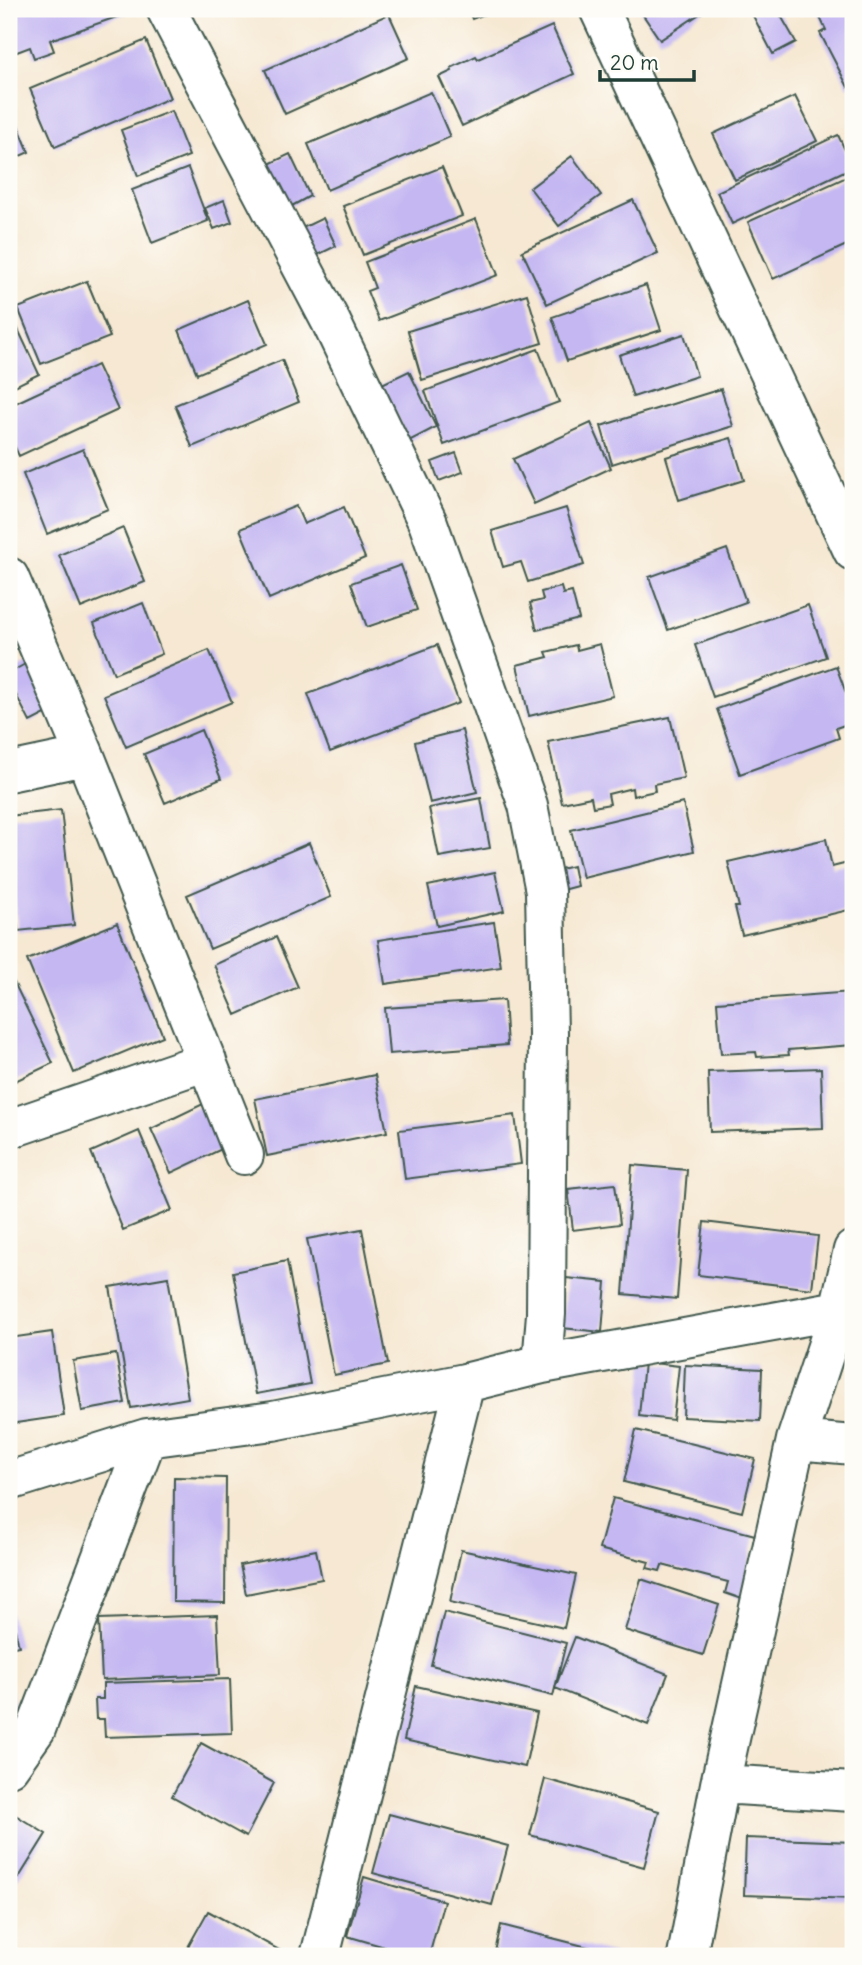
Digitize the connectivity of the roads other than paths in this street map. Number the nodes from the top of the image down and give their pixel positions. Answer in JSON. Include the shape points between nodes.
{"nodes":[{"id":1,"x":166,"y":9,"type":"edge"},
{"id":2,"x":599,"y":9,"type":"edge"},
{"id":3,"x":853,"y":551,"type":"edge"},
{"id":4,"x":9,"y":577,"type":"edge"},
{"id":5,"x":85,"y":756,"type":"junction"},
{"id":6,"x":9,"y":772,"type":"edge"},
{"id":7,"x":207,"y":1061,"type":"junction"},
{"id":8,"x":9,"y":1129,"type":"edge"},
{"id":9,"x":244,"y":1155,"type":"dead end"},
{"id":10,"x":853,"y":1250,"type":"edge"},
{"id":11,"x":839,"y":1310,"type":"junction"},
{"id":12,"x":542,"y":1364,"type":"junction"},
{"id":13,"x":464,"y":1383,"type":"junction"},
{"id":14,"x":146,"y":1437,"type":"junction"},
{"id":15,"x":796,"y":1440,"type":"junction"},
{"id":16,"x":853,"y":1445,"type":"edge"},
{"id":17,"x":9,"y":1481,"type":"edge"},
{"id":18,"x":9,"y":1767,"type":"edge"},
{"id":19,"x":720,"y":1784,"type":"junction"},
{"id":20,"x":853,"y":1792,"type":"edge"},
{"id":21,"x":320,"y":1956,"type":"edge"},
{"id":22,"x":687,"y":1956,"type":"edge"}],
"edges":[{"from":1,"to":12,"type":"street","via":[[331,323],[428,523],[528,805],[545,891],[548,1033]]},
{"from":2,"to":3,"type":"street"},
{"from":4,"to":5,"type":"street"},
{"from":5,"to":6,"type":"street"},
{"from":5,"to":7,"type":"street"},
{"from":7,"to":8,"type":"street"},
{"from":7,"to":9,"type":"street"},
{"from":10,"to":11,"type":"street"},
{"from":11,"to":12,"type":"street"},
{"from":11,"to":15,"type":"street"},
{"from":12,"to":13,"type":"street"},
{"from":13,"to":14,"type":"street","via":[[273,1421]]},
{"from":13,"to":21,"type":"street"},
{"from":14,"to":17,"type":"street"},
{"from":14,"to":18,"type":"street","via":[[36,1729]]},
{"from":15,"to":16,"type":"street"},
{"from":15,"to":19,"type":"street"},
{"from":19,"to":20,"type":"street"},
{"from":19,"to":22,"type":"street"}]}
